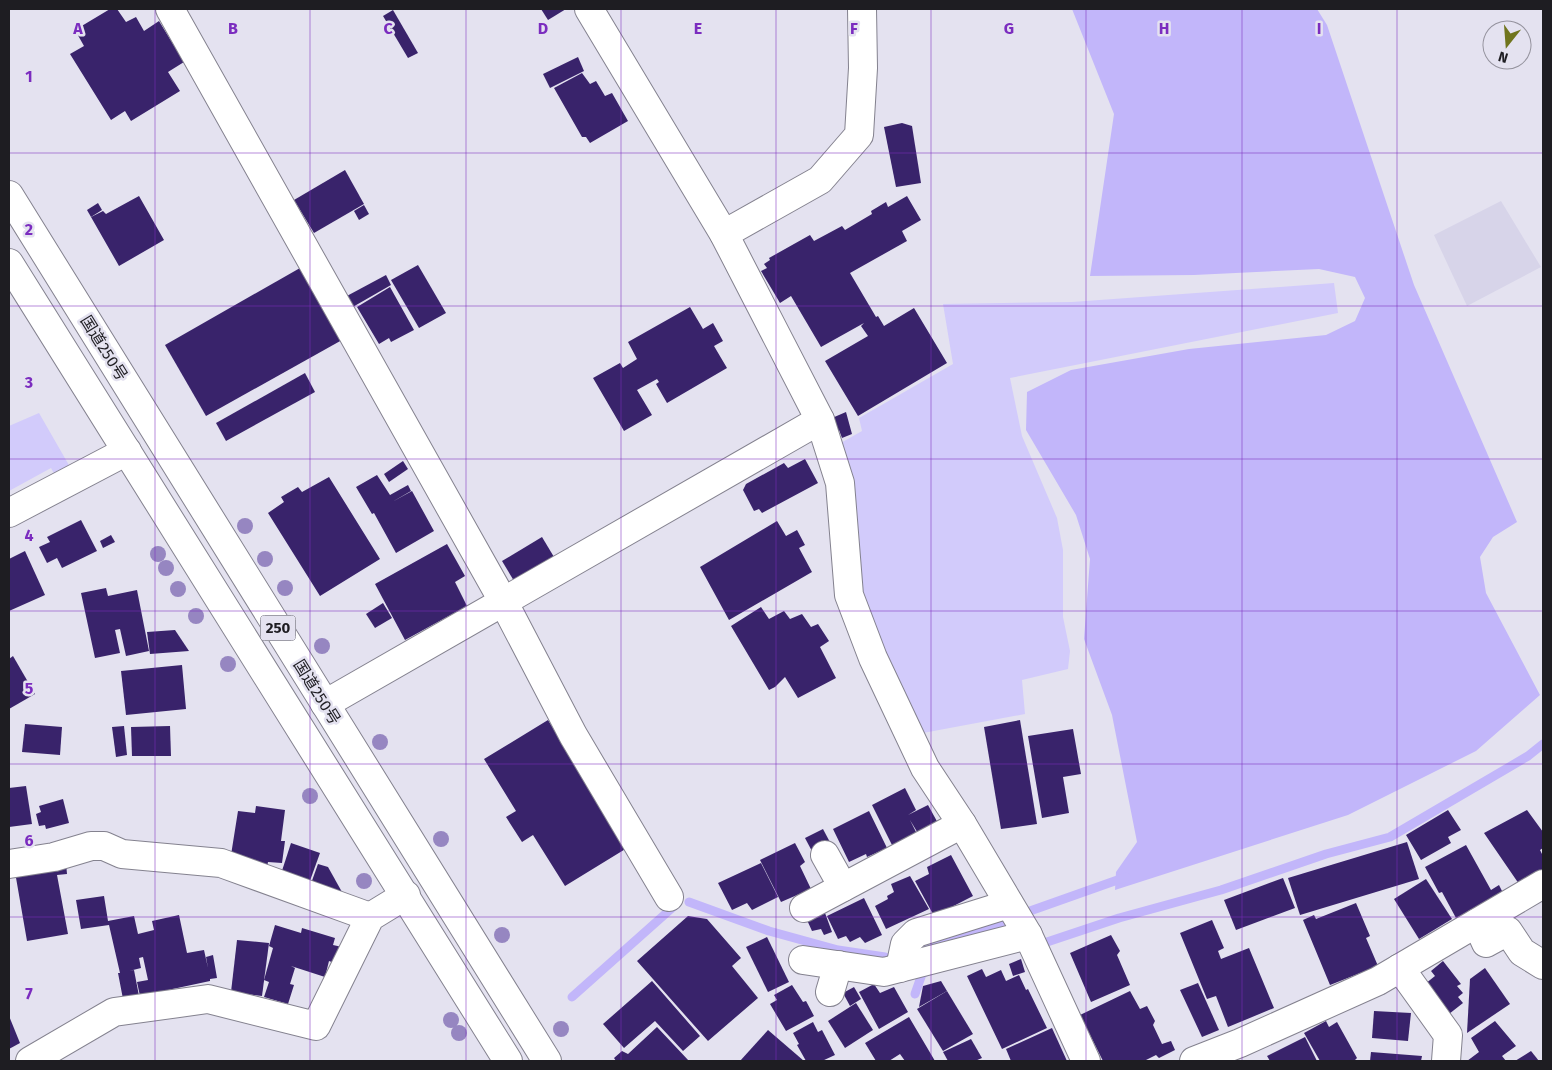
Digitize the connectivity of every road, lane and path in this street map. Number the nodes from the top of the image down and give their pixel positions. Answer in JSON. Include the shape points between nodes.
{"nodes":[{"id":1,"x":170,"y":9,"type":"edge"},
{"id":2,"x":589,"y":9,"type":"edge"},
{"id":3,"x":862,"y":9,"type":"edge"},
{"id":4,"x":9,"y":195,"type":"edge"},
{"id":5,"x":724,"y":234,"type":"junction"},
{"id":6,"x":9,"y":263,"type":"edge"},
{"id":7,"x":820,"y":420,"type":"junction"},
{"id":8,"x":127,"y":451,"type":"junction"},
{"id":9,"x":9,"y":513,"type":"edge"},
{"id":10,"x":503,"y":600,"type":"junction"},
{"id":11,"x":325,"y":704,"type":"junction"},
{"id":12,"x":962,"y":824,"type":"junction"},
{"id":13,"x":825,"y":855,"type":"dead end"},
{"id":14,"x":9,"y":864,"type":"edge"},
{"id":15,"x":1543,"y":884,"type":"edge"},
{"id":16,"x":843,"y":888,"type":"junction"},
{"id":17,"x":406,"y":895,"type":"junction"},
{"id":18,"x":669,"y":897,"type":"dead end"},
{"id":19,"x":1009,"y":904,"type":"junction"},
{"id":20,"x":804,"y":908,"type":"dead end"},
{"id":21,"x":370,"y":917,"type":"junction"},
{"id":22,"x":1477,"y":923,"type":"junction"},
{"id":23,"x":1028,"y":935,"type":"junction"},
{"id":24,"x":903,"y":956,"type":"junction"},
{"id":25,"x":803,"y":960,"type":"dead end"},
{"id":26,"x":838,"y":965,"type":"junction"},
{"id":27,"x":1543,"y":965,"type":"edge"},
{"id":28,"x":1400,"y":968,"type":"junction"},
{"id":29,"x":830,"y":992,"type":"dead end"},
{"id":30,"x":1244,"y":1052,"type":"edge"},
{"id":31,"x":30,"y":1061,"type":"edge"},
{"id":32,"x":508,"y":1061,"type":"edge"},
{"id":33,"x":547,"y":1061,"type":"edge"},
{"id":34,"x":1086,"y":1061,"type":"edge"},
{"id":35,"x":1194,"y":1061,"type":"edge"},
{"id":36,"x":1446,"y":1061,"type":"edge"}],
"edges":[{"from":1,"to":10,"type":"main road"},
{"from":2,"to":5,"type":"main road"},
{"from":3,"to":5,"type":"main road","via":[[859,135],[820,180]]},
{"from":4,"to":11,"type":"main road","name":"国道250号","number":"250"},
{"from":5,"to":7,"type":"main road"},
{"from":6,"to":8,"type":"main road","name":"国道250号","number":"250"},
{"from":7,"to":10,"type":"main road"},
{"from":7,"to":12,"type":"main road","via":[[840,483],[849,595],[873,658],[924,768]]},
{"from":8,"to":9,"type":"main road"},
{"from":8,"to":17,"type":"main road","name":"国道250号","number":"250"},
{"from":10,"to":11,"type":"main road"},
{"from":10,"to":18,"type":"main road","via":[[573,735]]},
{"from":11,"to":33,"type":"main road","name":"国道250号","number":"250"},
{"from":12,"to":16,"type":"main road"},
{"from":12,"to":19,"type":"main road"},
{"from":13,"to":16,"type":"main road"},
{"from":14,"to":21,"type":"main road","via":[[54,857],[91,846],[104,846],[122,854],[221,863]]},
{"from":15,"to":22,"type":"main road"},
{"from":16,"to":20,"type":"main road"},
{"from":17,"to":21,"type":"main road"},
{"from":17,"to":32,"type":"main road","name":"国道250号","number":"250"},
{"from":19,"to":23,"type":"main road"},
{"from":19,"to":24,"type":"main road","via":[[916,933]]},
{"from":21,"to":31,"type":"main road","via":[[316,1026],[208,999],[114,1012]]},
{"from":22,"to":27,"type":"main road","via":[[1486,943],[1508,931],[1522,952]]},
{"from":22,"to":28,"type":"main road"},
{"from":23,"to":24,"type":"main road"},
{"from":23,"to":34,"type":"main road"},
{"from":24,"to":26,"type":"main road","via":[[884,972]]},
{"from":25,"to":26,"type":"main road"},
{"from":26,"to":29,"type":"main road"},
{"from":28,"to":30,"type":"main road"},
{"from":28,"to":36,"type":"main road","via":[[1448,1035]]},
{"from":30,"to":35,"type":"main road"}]}
